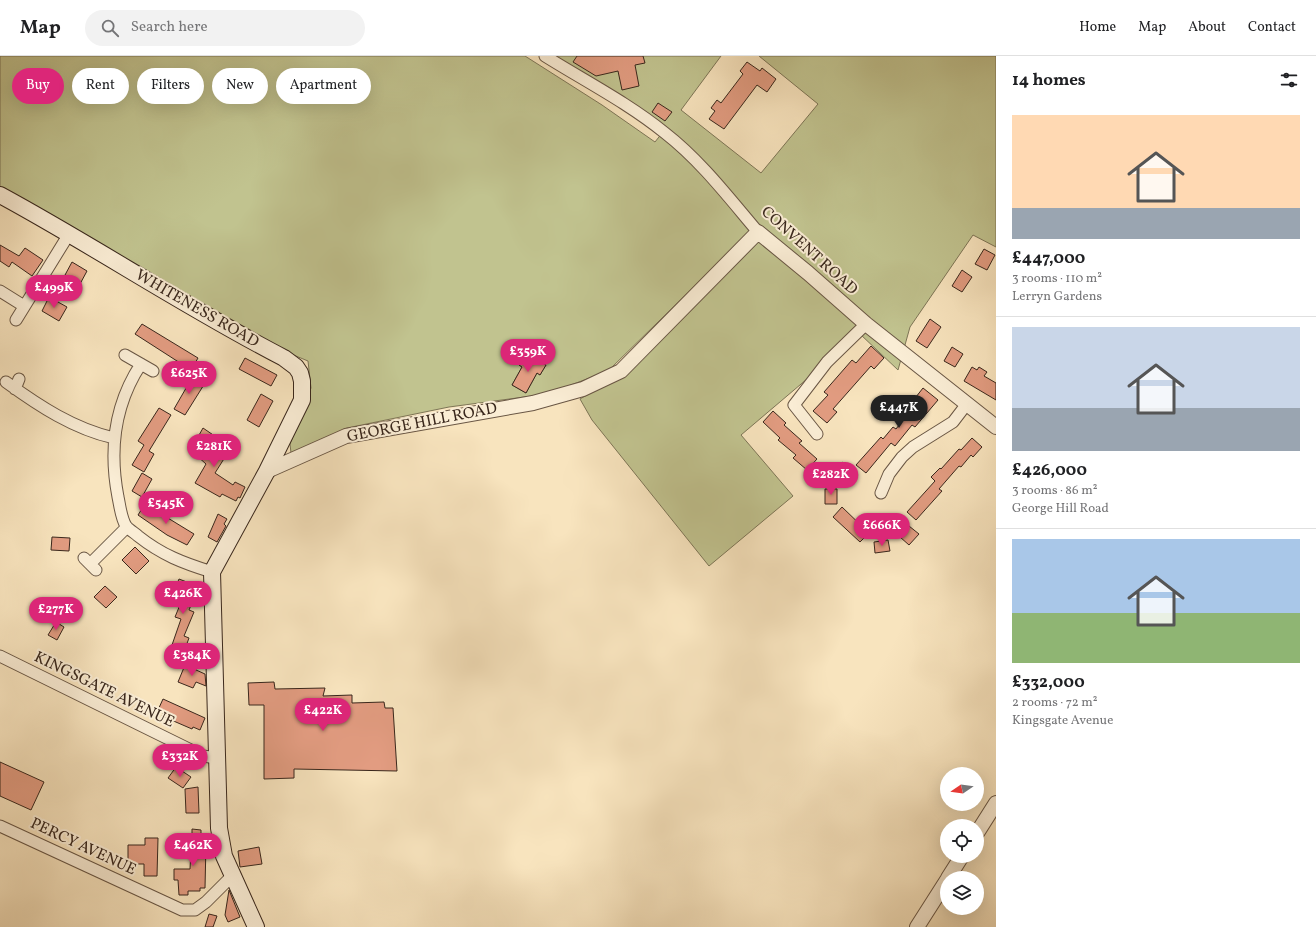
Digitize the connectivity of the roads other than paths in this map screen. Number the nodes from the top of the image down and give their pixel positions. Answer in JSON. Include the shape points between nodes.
{"nodes":[{"id":1,"x":545,"y":56,"type":"edge"},
{"id":2,"x":0,"y":195,"type":"edge"},
{"id":3,"x":758,"y":232,"type":"junction"},
{"id":4,"x":69,"y":234,"type":"junction"},
{"id":5,"x":0,"y":291,"type":"edge"},
{"id":6,"x":24,"y":306,"type":"junction"},
{"id":7,"x":16,"y":320,"type":"dead end"},
{"id":8,"x":866,"y":324,"type":"junction"},
{"id":9,"x":125,"y":355,"type":"dead end"},
{"id":10,"x":141,"y":364,"type":"junction"},
{"id":11,"x":153,"y":371,"type":"dead end"},
{"id":12,"x":6,"y":382,"type":"dead end"},
{"id":13,"x":966,"y":405,"type":"junction"},
{"id":14,"x":996,"y":427,"type":"edge"},
{"id":15,"x":817,"y":434,"type":"dead end"},
{"id":16,"x":114,"y":438,"type":"junction"},
{"id":17,"x":266,"y":471,"type":"junction"},
{"id":18,"x":881,"y":493,"type":"dead end"},
{"id":19,"x":127,"y":527,"type":"junction"},
{"id":20,"x":90,"y":564,"type":"dead end"},
{"id":21,"x":212,"y":572,"type":"junction"},
{"id":22,"x":0,"y":656,"type":"edge"},
{"id":23,"x":217,"y":758,"type":"junction"},
{"id":24,"x":996,"y":803,"type":"edge"},
{"id":25,"x":984,"y":822,"type":"edge"},
{"id":26,"x":0,"y":826,"type":"edge"},
{"id":27,"x":232,"y":876,"type":"junction"},
{"id":28,"x":940,"y":891,"type":"edge"},
{"id":29,"x":256,"y":927,"type":"edge"},
{"id":30,"x":917,"y":927,"type":"edge"}],
"edges":[{"from":1,"to":3,"type":"street","name":"CONVENT ROAD","via":[[629,107],[666,133],[710,176]]},
{"from":2,"to":4,"type":"main road","name":"WHITENESS ROAD"},
{"from":3,"to":8,"type":"street","name":"CONVENT ROAD"},
{"from":3,"to":17,"type":"street","name":"GEORGE HILL ROAD","via":[[621,371],[583,389],[533,403],[346,436]]},
{"from":4,"to":6,"type":"street"},
{"from":4,"to":17,"type":"main road","name":"WHITENESS ROAD","via":[[296,367],[302,381],[302,400]]},
{"from":5,"to":6,"type":"street"},
{"from":6,"to":7,"type":"street"},
{"from":8,"to":13,"type":"street","name":"CONVENT ROAD"},
{"from":8,"to":15,"type":"street","via":[[827,362],[794,405]]},
{"from":9,"to":10,"type":"street"},
{"from":10,"to":11,"type":"street"},
{"from":10,"to":16,"type":"street","via":[[123,401]]},
{"from":12,"to":16,"type":"street","via":[[17,384],[36,404],[86,430]]},
{"from":13,"to":14,"type":"street","name":"CONVENT ROAD"},
{"from":13,"to":18,"type":"street","via":[[953,422],[913,447],[902,458],[888,474]]},
{"from":16,"to":19,"type":"street","via":[[116,484]]},
{"from":17,"to":21,"type":"main road"},
{"from":19,"to":20,"type":"street"},
{"from":19,"to":21,"type":"street","via":[[155,550],[184,564]]},
{"from":21,"to":23,"type":"main road"},
{"from":22,"to":23,"type":"street","name":"KINGSGATE AVENUE","via":[[203,756]]},
{"from":23,"to":27,"type":"main road","via":[[219,828],[224,856]]},
{"from":24,"to":25,"type":"street"},
{"from":26,"to":27,"type":"street","name":"PERCY AVENUE","via":[[182,910],[195,910]]},
{"from":27,"to":29,"type":"main road"},
{"from":28,"to":30,"type":"street"}]}
